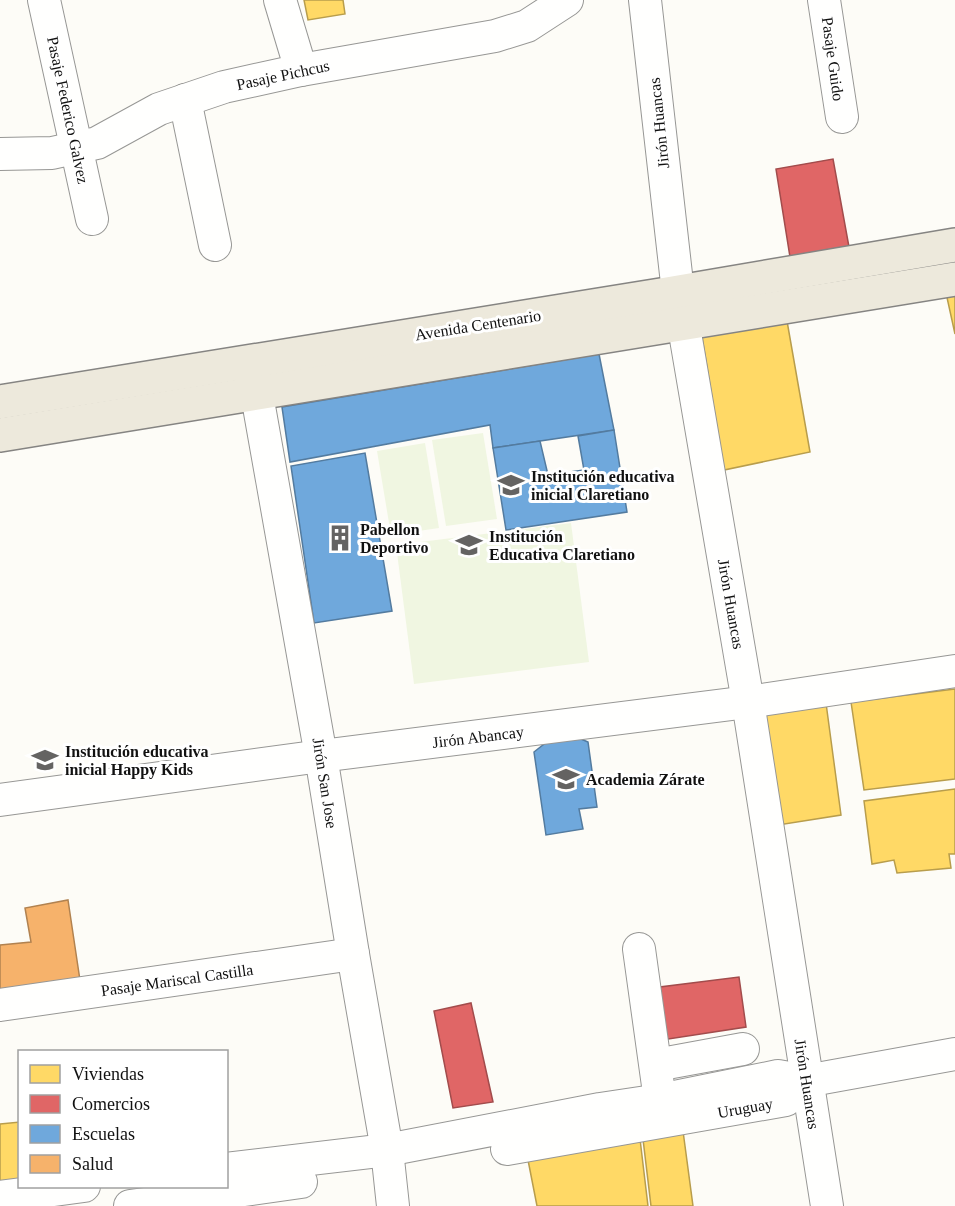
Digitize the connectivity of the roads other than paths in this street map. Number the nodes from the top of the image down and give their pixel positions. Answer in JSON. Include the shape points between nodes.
{"nodes":[{"id":1,"x":44,"y":0,"type":"edge"},
{"id":2,"x":280,"y":0,"type":"edge"},
{"id":3,"x":567,"y":0,"type":"edge"},
{"id":4,"x":645,"y":0,"type":"edge"},
{"id":5,"x":824,"y":0,"type":"edge"},
{"id":6,"x":301,"y":70,"type":"junction"},
{"id":7,"x":185,"y":100,"type":"junction"},
{"id":8,"x":842,"y":117,"type":"dead end"},
{"id":9,"x":76,"y":148,"type":"junction"},
{"id":10,"x":0,"y":154,"type":"edge"},
{"id":11,"x":92,"y":219,"type":"dead end"},
{"id":12,"x":215,"y":245,"type":"dead end"},
{"id":13,"x":955,"y":245,"type":"edge"},
{"id":14,"x":955,"y":279,"type":"edge"},
{"id":15,"x":681,"y":308,"type":"junction"},
{"id":16,"x":251,"y":361,"type":"junction"},
{"id":17,"x":256,"y":393,"type":"junction"},
{"id":18,"x":0,"y":402,"type":"edge"},
{"id":19,"x":0,"y":435,"type":"edge"},
{"id":20,"x":955,"y":671,"type":"edge"},
{"id":21,"x":748,"y":702,"type":"junction"},
{"id":22,"x":321,"y":756,"type":"junction"},
{"id":23,"x":0,"y":800,"type":"edge"},
{"id":24,"x":639,"y":949,"type":"dead end"},
{"id":25,"x":353,"y":954,"type":"junction"},
{"id":26,"x":0,"y":1005,"type":"edge"},
{"id":27,"x":743,"y":1048,"type":"dead end"},
{"id":28,"x":955,"y":1054,"type":"edge"},
{"id":29,"x":656,"y":1065,"type":"junction"},
{"id":30,"x":806,"y":1081,"type":"junction"},
{"id":31,"x":660,"y":1100,"type":"junction"},
{"id":32,"x":388,"y":1159,"type":"junction"},
{"id":33,"x":228,"y":1169,"type":"edge"},
{"id":34,"x":69,"y":1188,"type":"edge"},
{"id":35,"x":0,"y":1197,"type":"edge"},
{"id":36,"x":130,"y":1206,"type":"edge"},
{"id":37,"x":393,"y":1206,"type":"edge"},
{"id":38,"x":827,"y":1206,"type":"edge"}],
"edges":[{"from":1,"to":9,"type":"street","name":"Pasaje Federico Galvez"},
{"from":2,"to":6,"type":"street"},
{"from":3,"to":6,"type":"street","name":"Pasaje Pichcus","via":[[527,26],[495,36]]},
{"from":4,"to":15,"type":"street","name":"Jirón Huancas"},
{"from":5,"to":8,"type":"street","name":"Pasaje Guido"},
{"from":6,"to":7,"type":"street","name":"Pasaje Pichcus"},
{"from":7,"to":9,"type":"street","name":"Pasaje Pichcus","via":[[159,109],[97,143]]},
{"from":7,"to":12,"type":"street"},
{"from":9,"to":10,"type":"street","name":"Pasaje Pichcus","via":[[52,153]]},
{"from":9,"to":11,"type":"street","name":"Pasaje Federico Galvez"},
{"from":13,"to":15,"type":"main road","name":"Avenida Centenario"},
{"from":14,"to":15,"type":"main road","name":"Avenida Centenario"},
{"from":15,"to":16,"type":"main road","name":"Avenida Centenario"},
{"from":15,"to":17,"type":"main road","name":"Avenida Centenario"},
{"from":15,"to":21,"type":"street","name":"Jirón Huancas"},
{"from":16,"to":17,"type":"street","name":"Jirón San Jose"},
{"from":16,"to":18,"type":"main road","name":"Avenida Centenario"},
{"from":17,"to":19,"type":"main road","name":"Avenida Centenario"},
{"from":17,"to":22,"type":"street","name":"Jirón San Jose"},
{"from":20,"to":21,"type":"street","name":"Jirón Abancay"},
{"from":21,"to":22,"type":"street","name":"Jirón Abancay"},
{"from":21,"to":30,"type":"street","name":"Jirón Huancas"},
{"from":22,"to":23,"type":"street","name":"Jirón Abancay"},
{"from":22,"to":25,"type":"street","name":"Jirón San Jose"},
{"from":24,"to":29,"type":"street"},
{"from":25,"to":26,"type":"street","name":"Pasaje Mariscal Castilla"},
{"from":25,"to":32,"type":"street","name":"Jirón San Jose"},
{"from":27,"to":29,"type":"street"},
{"from":28,"to":30,"type":"street"},
{"from":29,"to":31,"type":"street"},
{"from":30,"to":31,"type":"street","name":"Uruguay","via":[[778,1076]]},
{"from":30,"to":32,"type":"street","name":"Uruguay","via":[[786,1100]]},
{"from":30,"to":38,"type":"street","name":"Jirón Huancas"},
{"from":31,"to":32,"type":"street","name":"Uruguay"},
{"from":32,"to":33,"type":"street","name":"Uruguay"},
{"from":32,"to":36,"type":"street","name":"Uruguay"},
{"from":32,"to":37,"type":"street","name":"Jirón San Jose"},
{"from":34,"to":35,"type":"street"}]}
